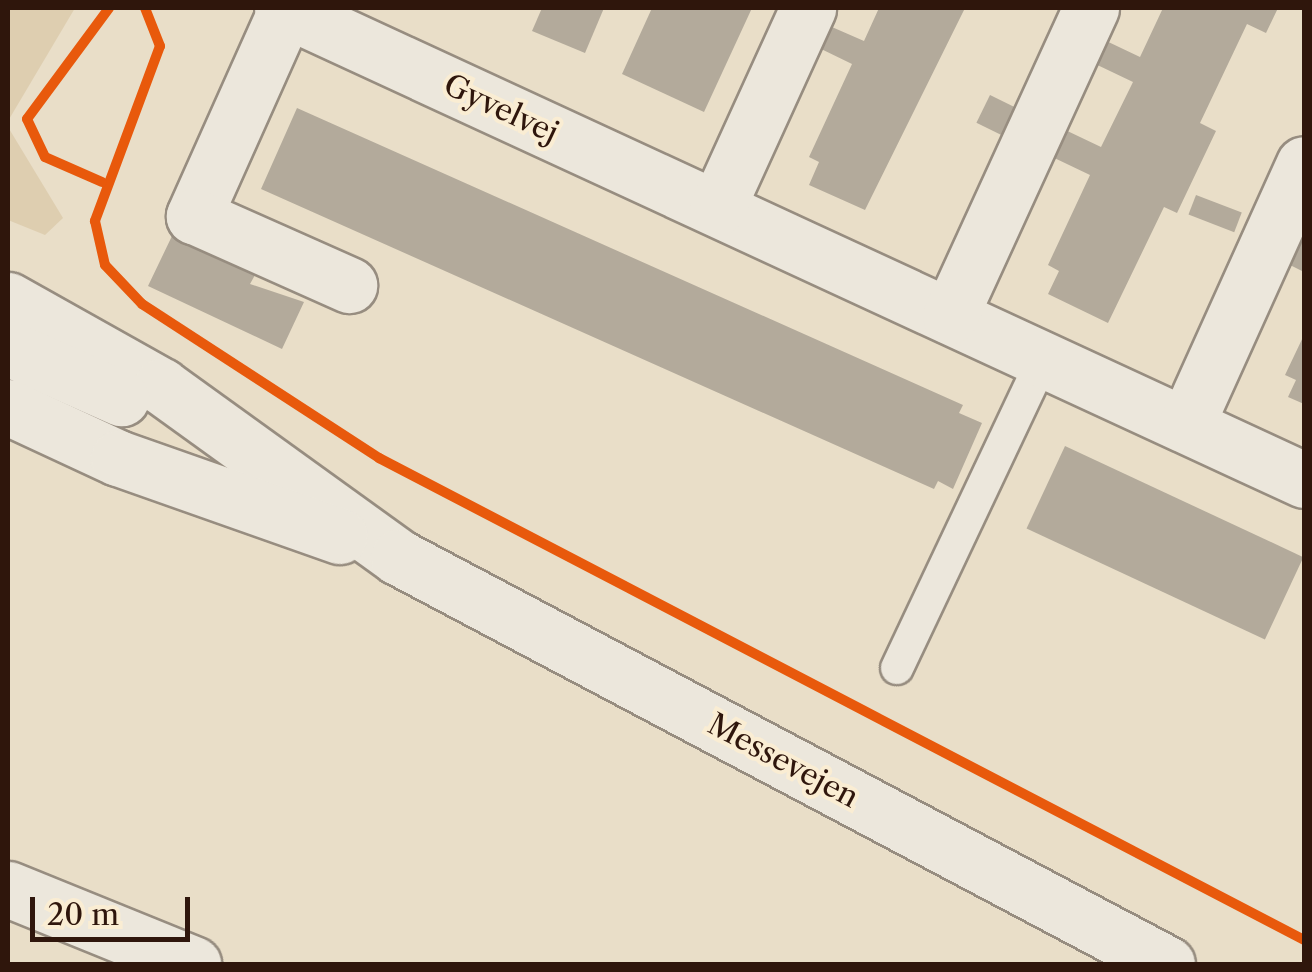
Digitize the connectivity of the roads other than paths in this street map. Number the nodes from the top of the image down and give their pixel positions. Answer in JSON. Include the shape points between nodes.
{"nodes":[{"id":1,"x":284,"y":8,"type":"edge"},
{"id":2,"x":808,"y":8,"type":"edge"},
{"id":3,"x":1092,"y":8,"type":"edge"},
{"id":4,"x":1304,"y":164,"type":"edge"},
{"id":5,"x":716,"y":208,"type":"junction"},
{"id":6,"x":349,"y":285,"type":"dead end"},
{"id":7,"x":8,"y":300,"type":"edge"},
{"id":8,"x":950,"y":316,"type":"junction"},
{"id":9,"x":8,"y":348,"type":"edge"},
{"id":10,"x":1043,"y":359,"type":"junction"},
{"id":11,"x":8,"y":406,"type":"edge"},
{"id":12,"x":1186,"y":425,"type":"junction"},
{"id":13,"x":253,"y":452,"type":"junction"},
{"id":14,"x":1304,"y":480,"type":"edge"},
{"id":15,"x":398,"y":557,"type":"junction"},
{"id":16,"x":897,"y":668,"type":"dead end"},
{"id":17,"x":8,"y":889,"type":"edge"},
{"id":18,"x":193,"y":964,"type":"edge"},
{"id":19,"x":1167,"y":964,"type":"edge"}],
"edges":[{"from":1,"to":5,"type":"street","name":"Gyvelvej"},
{"from":1,"to":6,"type":"street","name":"Gyvelvej","via":[[194,216]]},
{"from":2,"to":5,"type":"street"},
{"from":3,"to":8,"type":"street"},
{"from":4,"to":12,"type":"street"},
{"from":5,"to":8,"type":"street","name":"Gyvelvej"},
{"from":7,"to":13,"type":"street","name":"Messevejen","via":[[161,386]]},
{"from":8,"to":10,"type":"street","name":"Gyvelvej"},
{"from":9,"to":13,"type":"street"},
{"from":10,"to":12,"type":"street","name":"Gyvelvej"},
{"from":10,"to":16,"type":"lane"},
{"from":11,"to":15,"type":"street","name":"Messevejen","via":[[118,458]]},
{"from":12,"to":14,"type":"street","name":"Gyvelvej"},
{"from":13,"to":15,"type":"street","name":"Messevejen"},
{"from":15,"to":19,"type":"street","name":"Messevejen"},
{"from":17,"to":18,"type":"street"}]}
